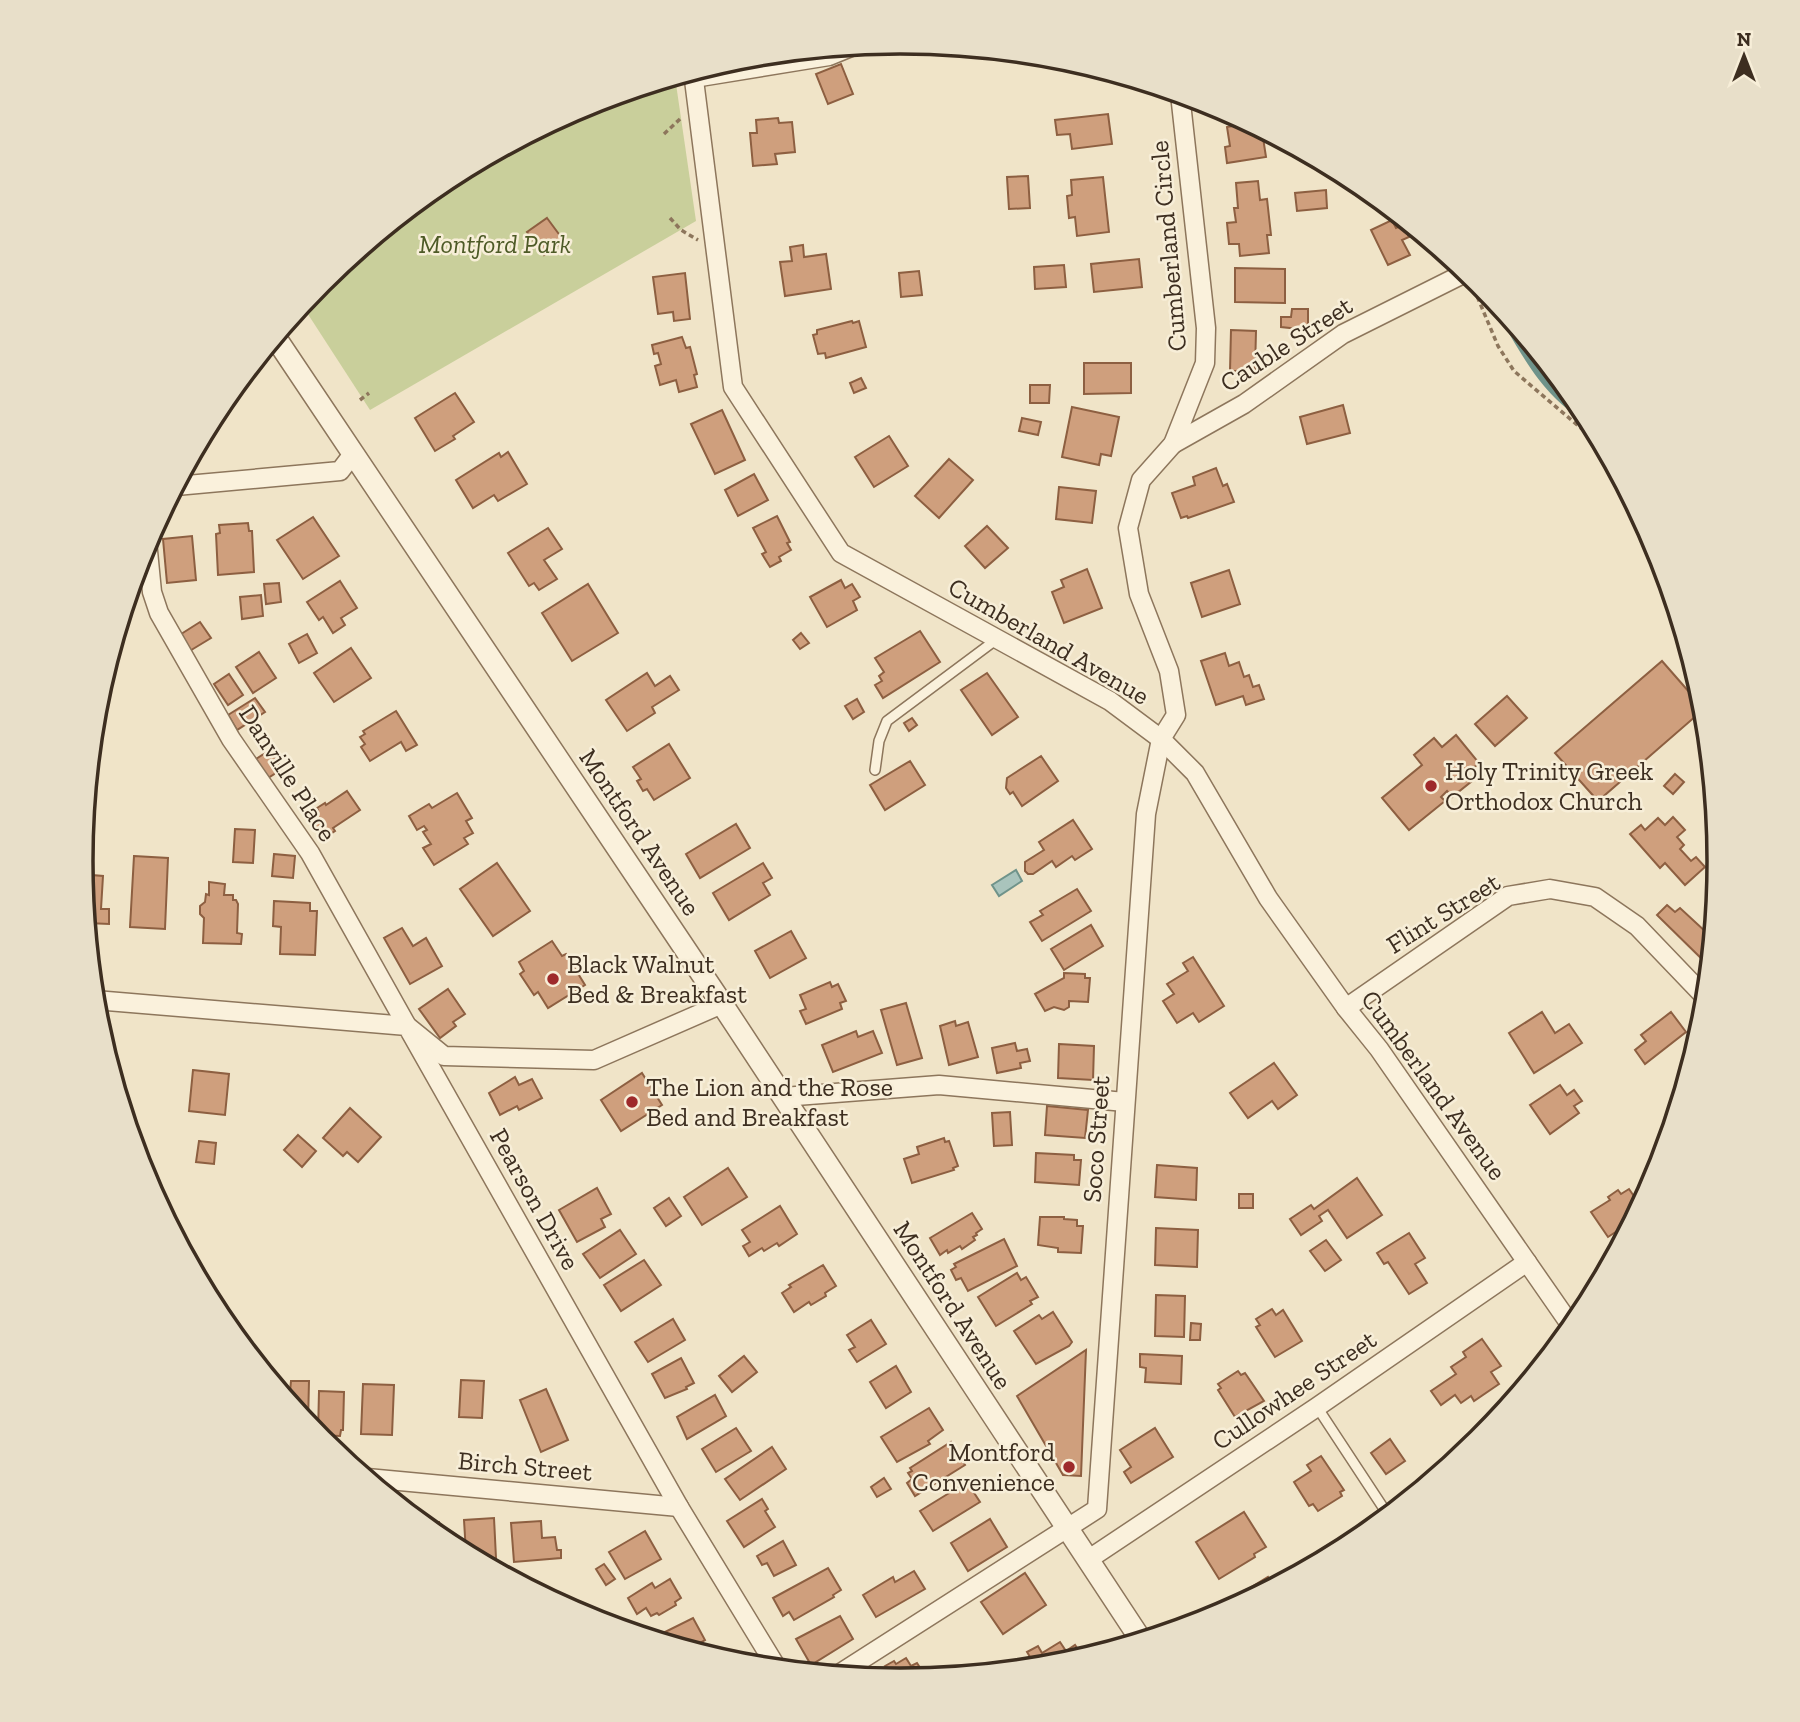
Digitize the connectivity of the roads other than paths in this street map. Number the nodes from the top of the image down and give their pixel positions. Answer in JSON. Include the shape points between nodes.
{"nodes":[{"id":1,"x":694,"y":81,"type":"edge"},
{"id":2,"x":1181,"y":105,"type":"edge"},
{"id":3,"x":1461,"y":282,"type":"edge"},
{"id":4,"x":280,"y":345,"type":"edge"},
{"id":5,"x":1173,"y":444,"type":"junction"},
{"id":6,"x":353,"y":454,"type":"junction"},
{"id":7,"x":186,"y":485,"type":"edge"},
{"id":8,"x":149,"y":566,"type":"edge"},
{"id":9,"x":997,"y":639,"type":"junction"},
{"id":10,"x":1161,"y":739,"type":"junction"},
{"id":11,"x":876,"y":770,"type":"dead end"},
{"id":12,"x":1696,"y":988,"type":"edge"},
{"id":13,"x":106,"y":1001,"type":"edge"},
{"id":14,"x":722,"y":1004,"type":"junction"},
{"id":15,"x":1346,"y":1008,"type":"junction"},
{"id":16,"x":408,"y":1026,"type":"junction"},
{"id":17,"x":783,"y":1097,"type":"junction"},
{"id":18,"x":1125,"y":1102,"type":"junction"},
{"id":19,"x":1527,"y":1262,"type":"junction"},
{"id":20,"x":1565,"y":1317,"type":"edge"},
{"id":21,"x":1317,"y":1407,"type":"junction"},
{"id":22,"x":382,"y":1479,"type":"edge"},
{"id":23,"x":679,"y":1507,"type":"junction"},
{"id":24,"x":1383,"y":1507,"type":"edge"},
{"id":25,"x":1068,"y":1528,"type":"junction"},
{"id":26,"x":1089,"y":1559,"type":"junction"},
{"id":27,"x":1136,"y":1632,"type":"edge"},
{"id":28,"x":770,"y":1657,"type":"edge"},
{"id":29,"x":851,"y":1666,"type":"edge"}],
"edges":[{"from":1,"to":9,"type":"street","name":"Cumberland Avenue","via":[[733,387],[841,553]]},
{"from":2,"to":5,"type":"street","name":"Cumberland Circle","via":[[1206,328],[1205,363]]},
{"from":3,"to":5,"type":"street","name":"Cauble Street","via":[[1343,334],[1244,404]]},
{"from":4,"to":6,"type":"street","name":"Montford Avenue"},
{"from":5,"to":10,"type":"street","name":"Cumberland Circle","via":[[1141,480],[1128,528],[1139,594],[1170,671],[1176,715]]},
{"from":6,"to":7,"type":"street","via":[[340,471]]},
{"from":6,"to":14,"type":"street","name":"Montford Avenue"},
{"from":8,"to":16,"type":"street","name":"Danville Place","via":[[159,613],[231,739],[310,853]]},
{"from":9,"to":10,"type":"street","name":"Cumberland Avenue","via":[[1110,701]]},
{"from":9,"to":11,"type":"lane","via":[[887,721]]},
{"from":10,"to":15,"type":"street","name":"Cumberland Avenue","via":[[1195,773],[1268,898]]},
{"from":10,"to":18,"type":"street","name":"Soco Street","via":[[1146,814]]},
{"from":12,"to":15,"type":"street","name":"Flint Street","via":[[1637,926],[1595,897],[1550,889],[1508,896]]},
{"from":13,"to":16,"type":"street"},
{"from":14,"to":16,"type":"street","via":[[594,1059],[444,1056]]},
{"from":14,"to":17,"type":"street","name":"Montford Avenue"},
{"from":15,"to":19,"type":"street","name":"Cumberland Avenue","via":[[1380,1049]]},
{"from":16,"to":23,"type":"street","name":"Pearson Drive"},
{"from":17,"to":18,"type":"street","via":[[939,1085]]},
{"from":17,"to":25,"type":"street","name":"Montford Avenue"},
{"from":18,"to":25,"type":"street","name":"Soco Street","via":[[1097,1509]]},
{"from":19,"to":20,"type":"street","name":"Cumberland Avenue"},
{"from":19,"to":21,"type":"street","name":"Cullowhee Street"},
{"from":21,"to":24,"type":"lane"},
{"from":21,"to":26,"type":"street","name":"Cullowhee Street"},
{"from":22,"to":23,"type":"street","name":"Birch Street"},
{"from":23,"to":28,"type":"street","name":"Pearson Drive"},
{"from":25,"to":26,"type":"street","name":"Montford Avenue"},
{"from":25,"to":29,"type":"street"},
{"from":26,"to":27,"type":"street","name":"Montford Avenue"}]}
